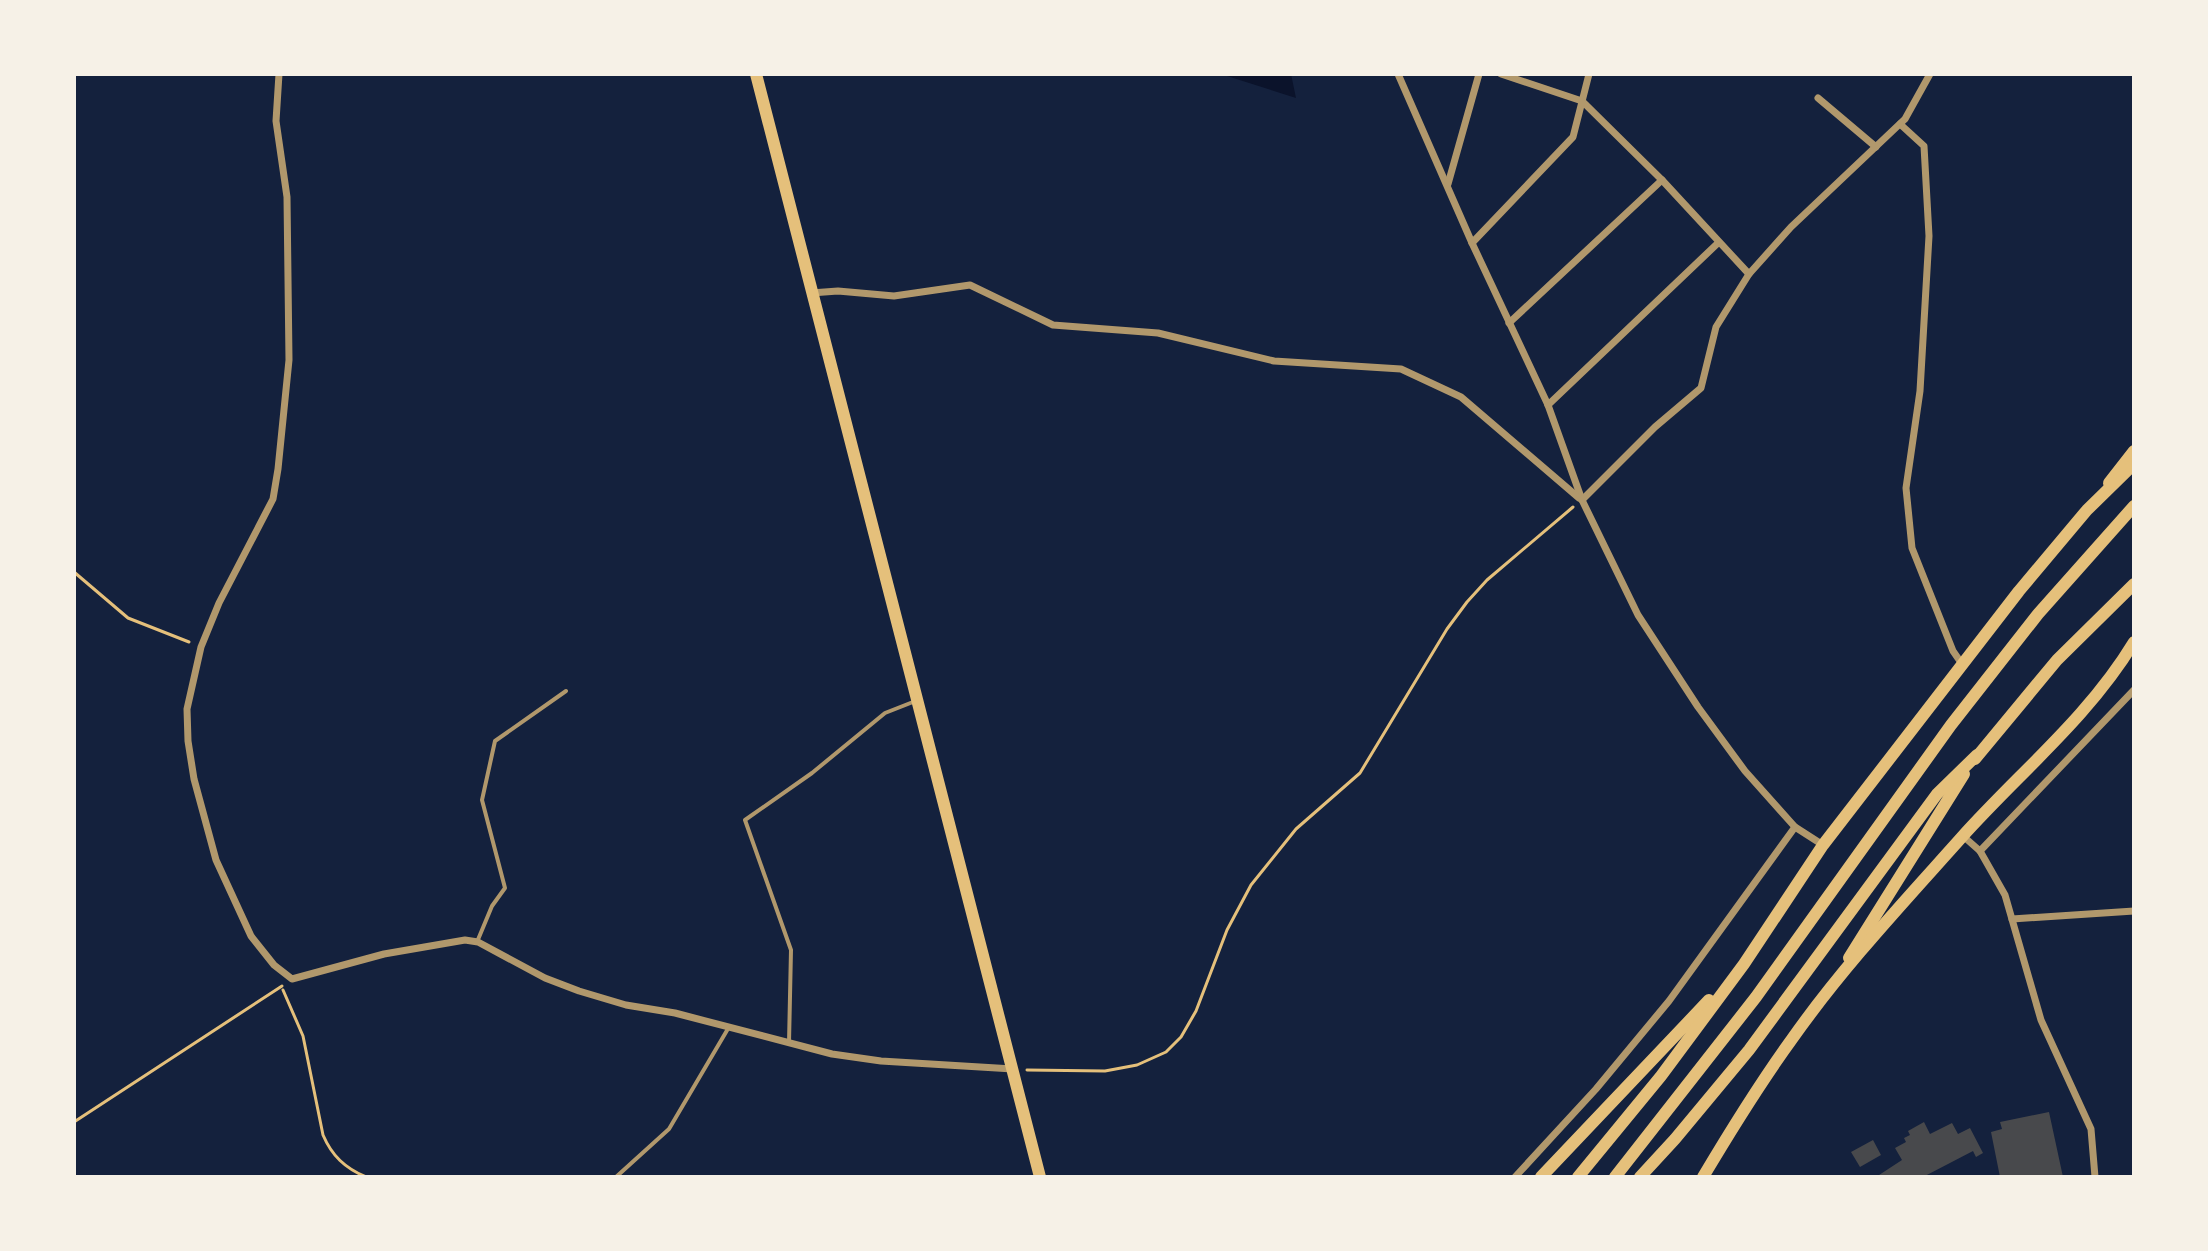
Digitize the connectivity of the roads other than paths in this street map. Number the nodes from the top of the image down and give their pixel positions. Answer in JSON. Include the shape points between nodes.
{"nodes":[{"id":1,"x":279,"y":74,"type":"edge"},
{"id":2,"x":756,"y":74,"type":"edge"},
{"id":3,"x":1398,"y":74,"type":"edge"},
{"id":4,"x":1479,"y":74,"type":"edge"},
{"id":5,"x":1501,"y":74,"type":"edge"},
{"id":6,"x":1589,"y":74,"type":"edge"},
{"id":7,"x":1930,"y":74,"type":"edge"},
{"id":8,"x":1818,"y":98,"type":"dead end"},
{"id":9,"x":1582,"y":101,"type":"junction"},
{"id":10,"x":1900,"y":124,"type":"junction"},
{"id":11,"x":1876,"y":147,"type":"junction"},
{"id":12,"x":1662,"y":180,"type":"junction"},
{"id":13,"x":1448,"y":184,"type":"junction"},
{"id":14,"x":1472,"y":243,"type":"junction"},
{"id":15,"x":1718,"y":243,"type":"junction"},
{"id":16,"x":1749,"y":274,"type":"junction"},
{"id":17,"x":811,"y":293,"type":"junction"},
{"id":18,"x":1509,"y":323,"type":"junction"},
{"id":19,"x":1548,"y":405,"type":"junction"},
{"id":20,"x":2134,"y":451,"type":"edge"},
{"id":21,"x":2134,"y":464,"type":"edge"},
{"id":22,"x":1582,"y":500,"type":"junction"},
{"id":23,"x":2134,"y":506,"type":"edge"},
{"id":24,"x":2087,"y":510,"type":"junction"},
{"id":25,"x":2134,"y":584,"type":"edge"},
{"id":26,"x":2134,"y":642,"type":"edge"},
{"id":27,"x":1962,"y":664,"type":"junction"},
{"id":28,"x":2134,"y":690,"type":"edge"},
{"id":29,"x":566,"y":691,"type":"dead end"},
{"id":30,"x":918,"y":701,"type":"junction"},
{"id":31,"x":1977,"y":755,"type":"junction"},
{"id":32,"x":1795,"y":827,"type":"junction"},
{"id":33,"x":1963,"y":836,"type":"junction"},
{"id":34,"x":1823,"y":845,"type":"junction"},
{"id":35,"x":1980,"y":851,"type":"junction"},
{"id":36,"x":2134,"y":911,"type":"edge"},
{"id":37,"x":2012,"y":919,"type":"junction"},
{"id":38,"x":477,"y":942,"type":"junction"},
{"id":39,"x":1744,"y":964,"type":"junction"},
{"id":40,"x":1826,"y":995,"type":"junction"},
{"id":41,"x":729,"y":1027,"type":"junction"},
{"id":42,"x":789,"y":1043,"type":"junction"},
{"id":43,"x":1013,"y":1069,"type":"junction"},
{"id":44,"x":616,"y":1177,"type":"edge"},
{"id":45,"x":1040,"y":1177,"type":"edge"},
{"id":46,"x":1515,"y":1177,"type":"edge"},
{"id":47,"x":1541,"y":1177,"type":"edge"},
{"id":48,"x":1578,"y":1177,"type":"edge"},
{"id":49,"x":1615,"y":1177,"type":"edge"},
{"id":50,"x":1640,"y":1177,"type":"edge"},
{"id":51,"x":1703,"y":1177,"type":"edge"},
{"id":52,"x":2095,"y":1177,"type":"edge"}],
"edges":[{"from":1,"to":38,"type":"street","via":[[276,121],[287,197],[289,360],[278,469],[273,499],[201,647],[187,709],[202,813],[216,860],[251,936],[292,979],[384,954]]},
{"from":2,"to":17,"type":"main road"},
{"from":3,"to":13,"type":"street"},
{"from":4,"to":13,"type":"street"},
{"from":5,"to":9,"type":"street"},
{"from":6,"to":9,"type":"street"},
{"from":7,"to":10,"type":"street"},
{"from":8,"to":11,"type":"street"},
{"from":9,"to":12,"type":"street"},
{"from":9,"to":14,"type":"street","via":[[1573,137]]},
{"from":10,"to":11,"type":"street"},
{"from":10,"to":27,"type":"street","via":[[1924,146],[1929,236],[1920,391],[1906,488],[1912,548]]},
{"from":11,"to":16,"type":"street"},
{"from":12,"to":15,"type":"street"},
{"from":12,"to":18,"type":"street"},
{"from":13,"to":14,"type":"street"},
{"from":14,"to":18,"type":"street"},
{"from":15,"to":16,"type":"street"},
{"from":15,"to":19,"type":"street"},
{"from":16,"to":22,"type":"street","via":[[1716,327],[1701,388]]},
{"from":17,"to":22,"type":"street","via":[[894,296],[970,285],[1053,325],[1158,333],[1274,361],[1401,369],[1461,397]]},
{"from":17,"to":30,"type":"main road"},
{"from":18,"to":19,"type":"street"},
{"from":19,"to":22,"type":"street"},
{"from":20,"to":24,"type":"main road"},
{"from":21,"to":24,"type":"main road"},
{"from":22,"to":32,"type":"street","via":[[1638,615],[1745,771]]},
{"from":23,"to":49,"type":"main road","via":[[2038,614],[1951,725],[1756,997]]},
{"from":24,"to":27,"type":"main road"},
{"from":25,"to":31,"type":"main road","via":[[2057,660]]},
{"from":26,"to":33,"type":"main road","via":[[2068,730]]},
{"from":27,"to":34,"type":"main road"},
{"from":28,"to":35,"type":"street"},
{"from":29,"to":38,"type":"lane","via":[[495,741],[482,800],[505,888]]},
{"from":30,"to":42,"type":"lane","via":[[885,713],[745,820],[791,950]]},
{"from":30,"to":43,"type":"main road"},
{"from":31,"to":40,"type":"main road"},
{"from":31,"to":50,"type":"main road","via":[[1937,794],[1749,1050]]},
{"from":32,"to":34,"type":"street"},
{"from":32,"to":46,"type":"street","via":[[1669,1001]]},
{"from":33,"to":35,"type":"street"},
{"from":33,"to":40,"type":"main road"},
{"from":34,"to":39,"type":"main road"},
{"from":35,"to":37,"type":"street"},
{"from":36,"to":37,"type":"street"},
{"from":37,"to":52,"type":"street","via":[[2041,1020],[2091,1129]]},
{"from":38,"to":41,"type":"street","via":[[579,991]]},
{"from":39,"to":47,"type":"main road"},
{"from":39,"to":48,"type":"main road"},
{"from":40,"to":51,"type":"main road"},
{"from":41,"to":42,"type":"street"},
{"from":41,"to":44,"type":"lane","via":[[669,1129]]},
{"from":42,"to":43,"type":"street","via":[[881,1061]]},
{"from":43,"to":45,"type":"main road"}]}
